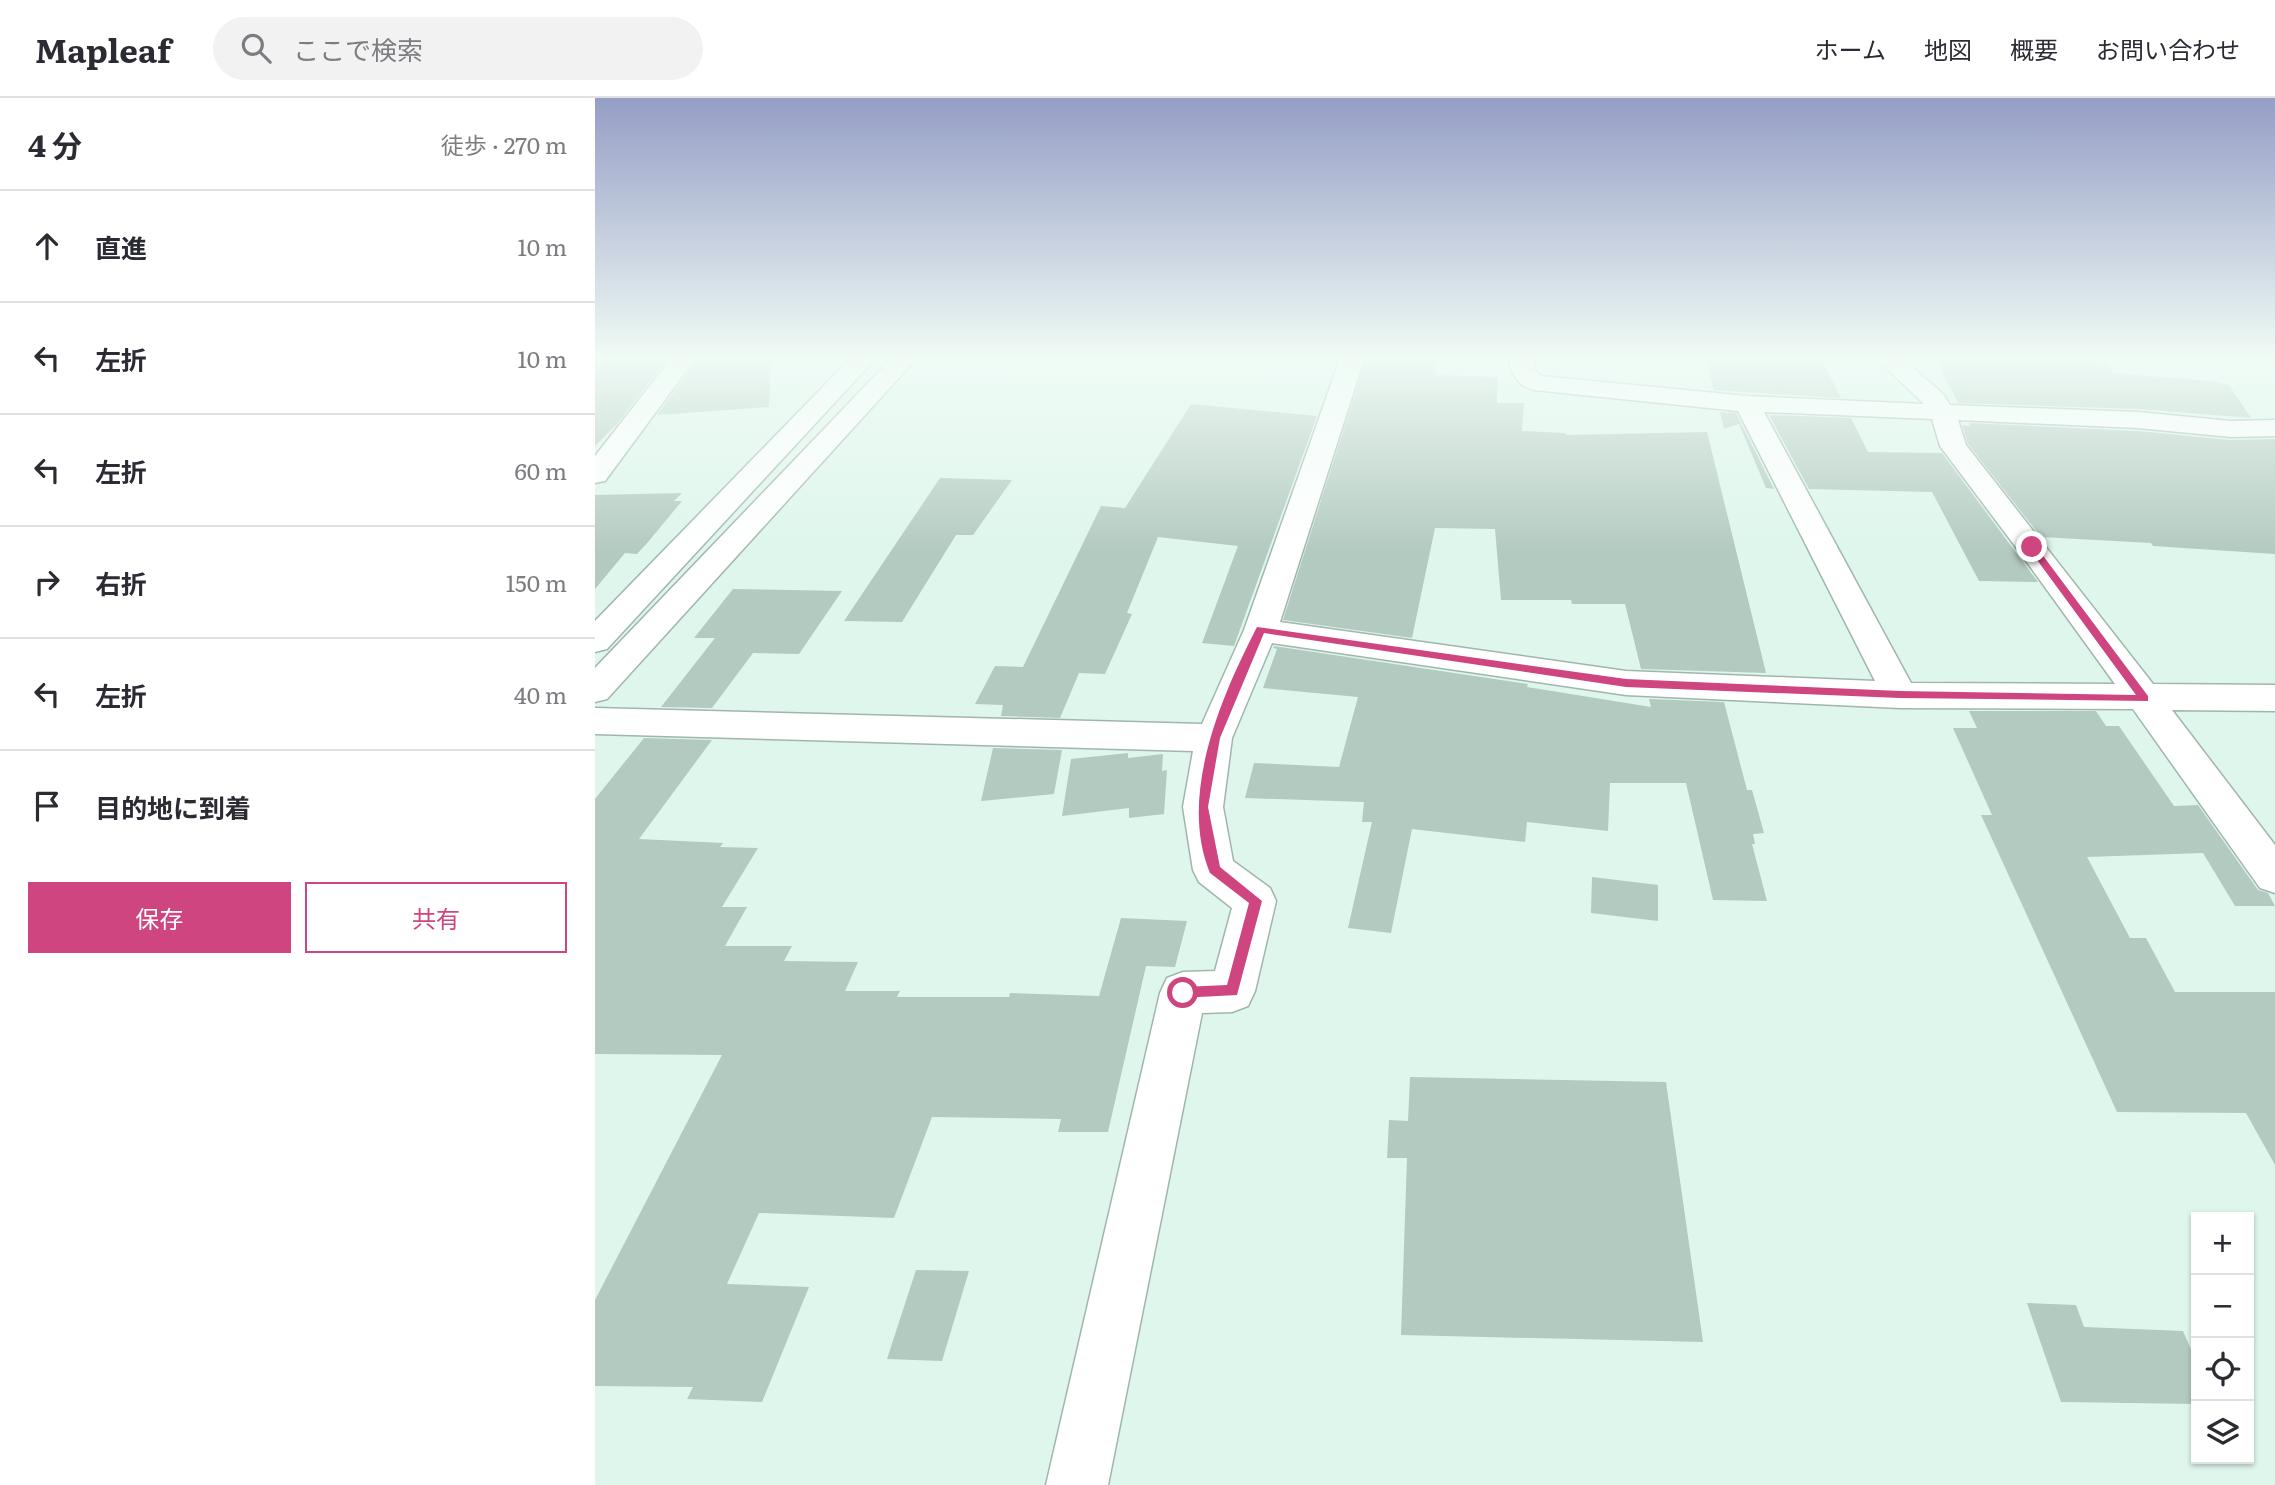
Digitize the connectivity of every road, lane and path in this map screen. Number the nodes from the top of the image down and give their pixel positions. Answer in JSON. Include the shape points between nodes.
{"nodes":[{"id":1,"x":634,"y":424,"type":"edge"},
{"id":2,"x":801,"y":424,"type":"edge"},
{"id":3,"x":844,"y":424,"type":"edge"},
{"id":4,"x":1330,"y":424,"type":"edge"},
{"id":5,"x":1757,"y":424,"type":"edge"},
{"id":6,"x":1946,"y":424,"type":"edge"},
{"id":7,"x":2177,"y":424,"type":"edge"},
{"id":8,"x":2275,"y":428,"type":"edge"},
{"id":9,"x":595,"y":475,"type":"edge"},
{"id":10,"x":1261,"y":629,"type":"junction"},
{"id":11,"x":595,"y":641,"type":"edge"},
{"id":12,"x":595,"y":690,"type":"edge"},
{"id":13,"x":1900,"y":695,"type":"junction"},
{"id":14,"x":2275,"y":698,"type":"edge"},
{"id":15,"x":2144,"y":699,"type":"junction"},
{"id":16,"x":595,"y":721,"type":"edge"},
{"id":17,"x":1214,"y":738,"type":"junction"},
{"id":18,"x":2275,"y":876,"type":"edge"},
{"id":19,"x":1077,"y":1485,"type":"edge"}],
"edges":[{"from":1,"to":9,"type":"street"},
{"from":2,"to":11,"type":"street"},
{"from":3,"to":12,"type":"street"},
{"from":4,"to":10,"type":"street"},
{"from":5,"to":13,"type":"street"},
{"from":6,"to":15,"type":"street","via":[[1953,446]]},
{"from":7,"to":8,"type":"street"},
{"from":10,"to":13,"type":"street","via":[[1626,683]]},
{"from":10,"to":17,"type":"street"},
{"from":13,"to":15,"type":"street"},
{"from":14,"to":15,"type":"street"},
{"from":15,"to":18,"type":"street"},
{"from":16,"to":17,"type":"street"},
{"from":17,"to":19,"type":"street","via":[[1203,807],[1214,870],[1255,901],[1232,991],[1183,993]]}]}
